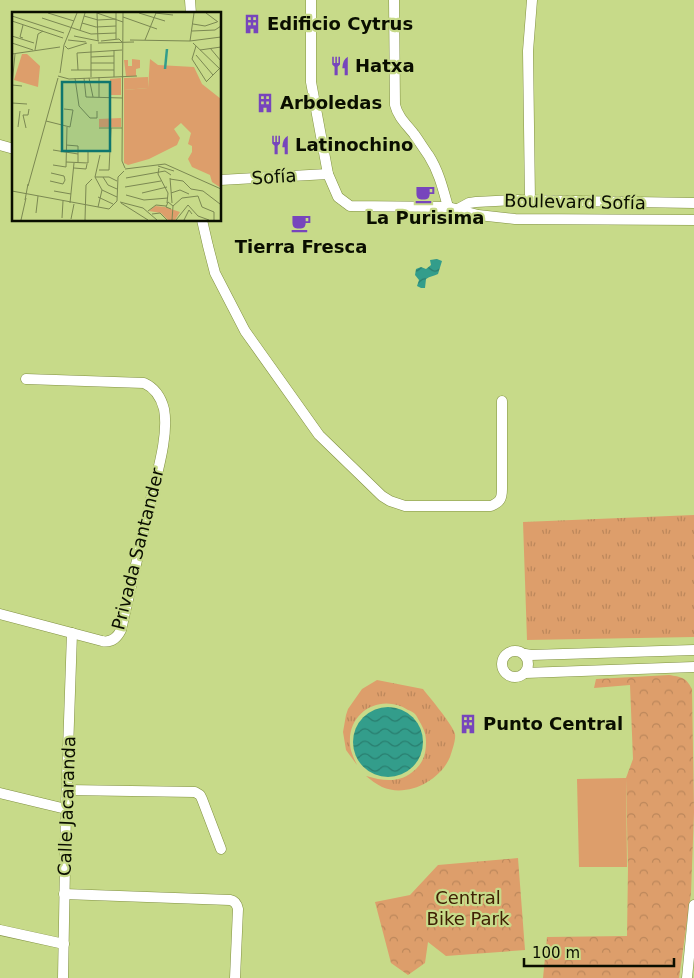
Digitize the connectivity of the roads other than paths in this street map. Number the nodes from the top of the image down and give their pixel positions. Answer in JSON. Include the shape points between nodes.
{"nodes":[{"id":1,"x":311,"y":0,"type":"edge"},
{"id":2,"x":394,"y":0,"type":"edge"},
{"id":3,"x":532,"y":0,"type":"edge"},
{"id":4,"x":328,"y":174,"type":"junction"},
{"id":5,"x":221,"y":180,"type":"edge"},
{"id":6,"x":530,"y":201,"type":"junction"},
{"id":7,"x":694,"y":203,"type":"edge"},
{"id":8,"x":453,"y":208,"type":"junction"},
{"id":9,"x":694,"y":220,"type":"edge"},
{"id":10,"x":202,"y":221,"type":"edge"},
{"id":11,"x":26,"y":379,"type":"dead end"},
{"id":12,"x":502,"y":401,"type":"dead end"},
{"id":13,"x":0,"y":614,"type":"edge"},
{"id":14,"x":72,"y":633,"type":"junction"},
{"id":15,"x":694,"y":650,"type":"edge"},
{"id":16,"x":525,"y":654,"type":"junction"},
{"id":17,"x":694,"y":667,"type":"edge"},
{"id":18,"x":525,"y":673,"type":"junction"},
{"id":19,"x":66,"y":790,"type":"junction"},
{"id":20,"x":0,"y":793,"type":"edge"},
{"id":21,"x":66,"y":809,"type":"junction"},
{"id":22,"x":221,"y":849,"type":"dead end"},
{"id":23,"x":64,"y":894,"type":"junction"},
{"id":24,"x":694,"y":904,"type":"edge"},
{"id":25,"x":0,"y":930,"type":"edge"},
{"id":26,"x":64,"y":944,"type":"junction"},
{"id":27,"x":64,"y":978,"type":"edge"},
{"id":28,"x":235,"y":978,"type":"edge"},
{"id":29,"x":688,"y":978,"type":"edge"}],
"edges":[{"from":1,"to":4,"type":"street","via":[[311,82]]},
{"from":2,"to":8,"type":"street","via":[[397,111],[430,158]]},
{"from":3,"to":6,"type":"street","via":[[528,60]]},
{"from":4,"to":5,"type":"street","name":"Sofía"},
{"from":4,"to":8,"type":"street","name":"Boulevard Sofía","via":[[338,197],[350,206]]},
{"from":6,"to":7,"type":"street","name":"Boulevard Sofía"},
{"from":6,"to":8,"type":"street","name":"Boulevard Sofía","via":[[476,202]]},
{"from":8,"to":9,"type":"street","name":"Boulevard Sofía","via":[[478,216],[514,219]]},
{"from":10,"to":12,"type":"street","via":[[215,273],[245,331],[319,435],[390,501],[404,506],[491,506],[498,503],[502,498]]},
{"from":11,"to":14,"type":"street","name":"Privada Santander","via":[[144,383],[151,386],[164,410],[163,445],[121,630],[107,642]]},
{"from":13,"to":14,"type":"street"},
{"from":14,"to":19,"type":"street","name":"Calle Jacaranda"},
{"from":15,"to":16,"type":"street"},
{"from":16,"to":18,"type":"street","via":[[529,664]]},
{"from":16,"to":18,"type":"street","via":[[510,652],[502,664],[503,670],[511,677]]},
{"from":17,"to":18,"type":"street"},
{"from":19,"to":21,"type":"street","name":"Calle Jacaranda"},
{"from":19,"to":22,"type":"street","via":[[195,792],[202,799]]},
{"from":20,"to":21,"type":"street"},
{"from":21,"to":23,"type":"street","name":"Calle Jacaranda"},
{"from":23,"to":26,"type":"street","name":"Calle Jacaranda"},
{"from":23,"to":28,"type":"street","via":[[230,900],[238,909]]},
{"from":24,"to":29,"type":"street"},
{"from":25,"to":26,"type":"street"},
{"from":26,"to":27,"type":"street","name":"Calle Jacaranda"}]}
